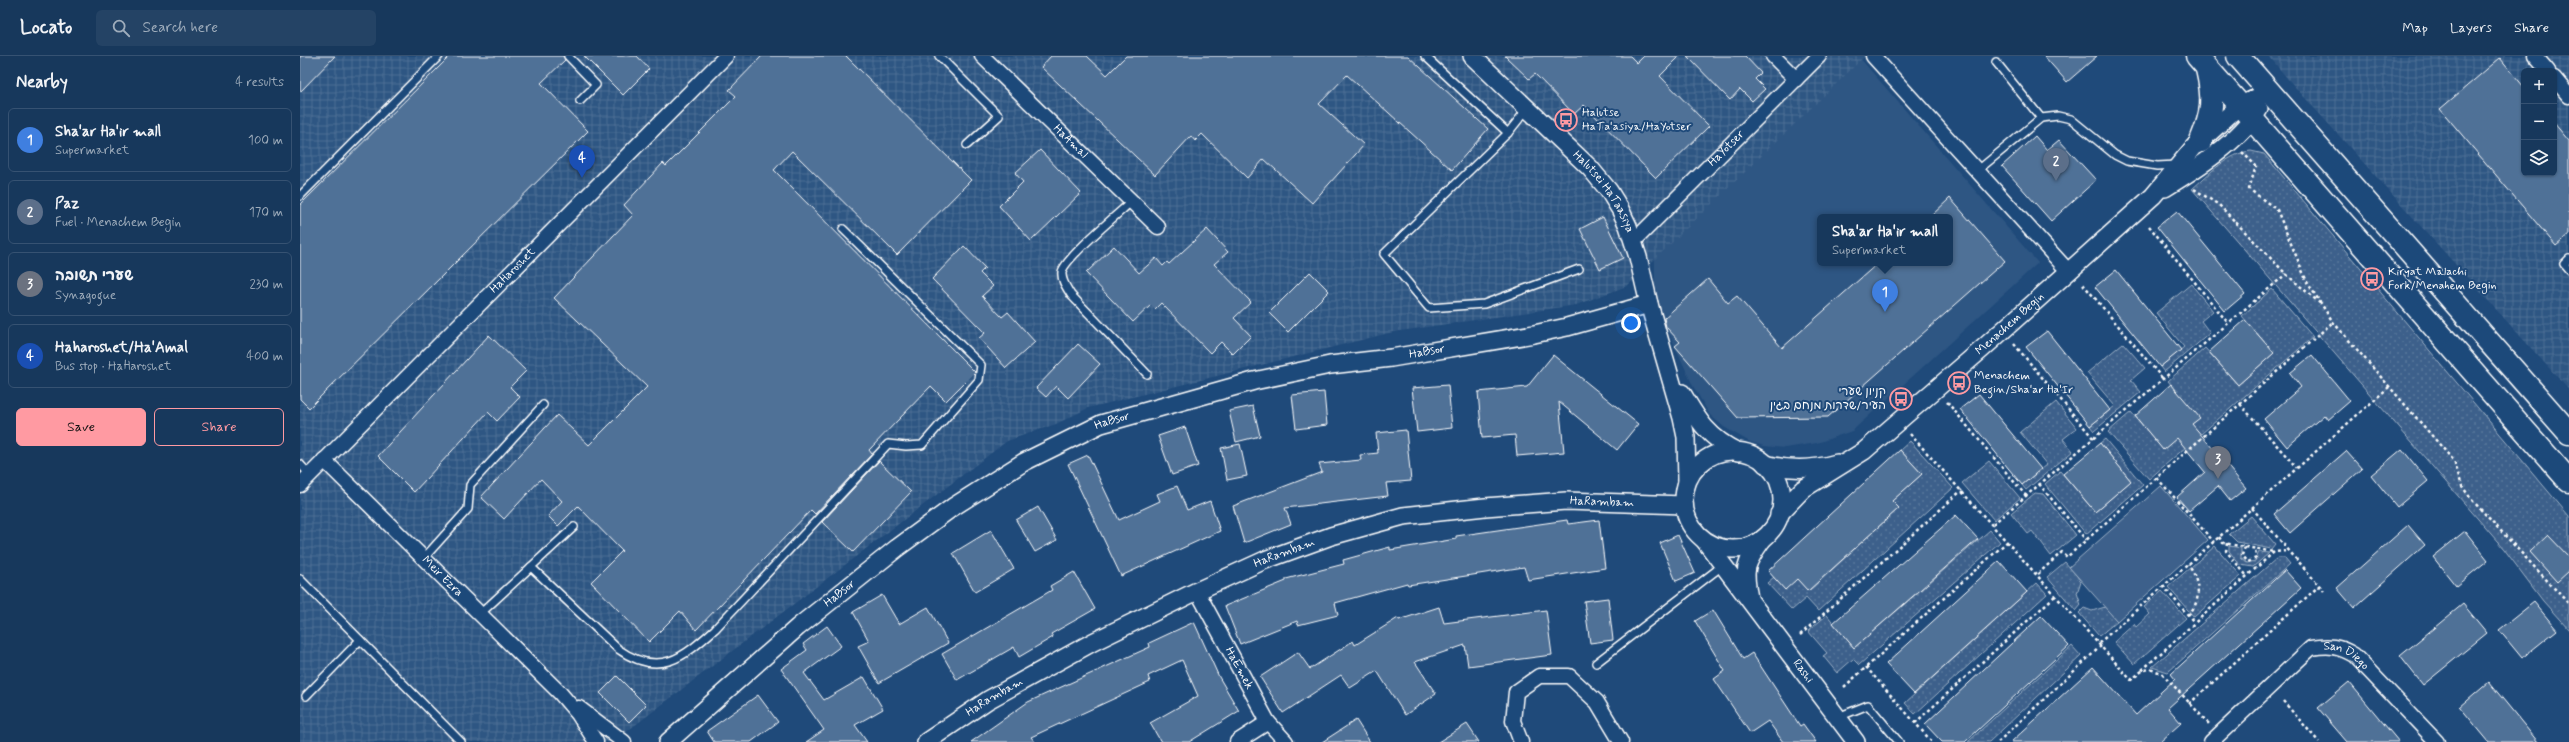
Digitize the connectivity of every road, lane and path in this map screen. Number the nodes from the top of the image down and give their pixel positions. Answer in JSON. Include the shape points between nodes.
{"nodes":[{"id":1,"x":439,"y":56,"type":"edge"},
{"id":2,"x":568,"y":56,"type":"edge"},
{"id":3,"x":726,"y":56,"type":"edge"},
{"id":4,"x":939,"y":56,"type":"edge"},
{"id":5,"x":982,"y":56,"type":"edge"},
{"id":6,"x":1425,"y":56,"type":"edge"},
{"id":7,"x":1472,"y":56,"type":"edge"},
{"id":8,"x":1773,"y":56,"type":"edge"},
{"id":9,"x":1819,"y":56,"type":"edge"},
{"id":10,"x":1873,"y":56,"type":"edge"},
{"id":11,"x":2238,"y":56,"type":"edge"},
{"id":12,"x":2535,"y":56,"type":"edge"},
{"id":13,"x":2201,"y":61,"type":"edge"},
{"id":14,"x":1996,"y":62,"type":"dead end"},
{"id":15,"x":2545,"y":68,"type":"edge"},
{"id":16,"x":1796,"y":78,"type":"junction"},
{"id":17,"x":2557,"y":82,"type":"edge"},
{"id":18,"x":2269,"y":92,"type":"junction"},
{"id":19,"x":2569,"y":96,"type":"edge"},
{"id":20,"x":580,"y":101,"type":"dead end"},
{"id":21,"x":1528,"y":109,"type":"junction"},
{"id":22,"x":2246,"y":113,"type":"junction"},
{"id":23,"x":2041,"y":118,"type":"junction"},
{"id":24,"x":1508,"y":133,"type":"junction"},
{"id":25,"x":2236,"y":135,"type":"junction"},
{"id":26,"x":2201,"y":140,"type":"junction"},
{"id":27,"x":968,"y":145,"type":"dead end"},
{"id":28,"x":2178,"y":164,"type":"junction"},
{"id":29,"x":1977,"y":171,"type":"junction"},
{"id":30,"x":2193,"y":188,"type":"dead end"},
{"id":31,"x":300,"y":196,"type":"edge"},
{"id":32,"x":2153,"y":196,"type":"junction"},
{"id":33,"x":1132,"y":202,"type":"junction"},
{"id":34,"x":2149,"y":226,"type":"dead end"},
{"id":35,"x":1158,"y":227,"type":"dead end"},
{"id":36,"x":842,"y":229,"type":"dead end"},
{"id":37,"x":1633,"y":242,"type":"junction"},
{"id":38,"x":2569,"y":259,"type":"edge"},
{"id":39,"x":1580,"y":269,"type":"dead end"},
{"id":40,"x":2569,"y":270,"type":"edge"},
{"id":41,"x":2069,"y":272,"type":"junction"},
{"id":42,"x":2286,"y":274,"type":"junction"},
{"id":43,"x":2083,"y":284,"type":"dead end"},
{"id":44,"x":1649,"y":304,"type":"junction"},
{"id":45,"x":2325,"y":308,"type":"junction"},
{"id":46,"x":2333,"y":322,"type":"junction"},
{"id":47,"x":2228,"y":323,"type":"junction"},
{"id":48,"x":2014,"y":344,"type":"dead end"},
{"id":49,"x":1667,"y":368,"type":"junction"},
{"id":50,"x":1147,"y":374,"type":"dead end"},
{"id":51,"x":2163,"y":379,"type":"junction"},
{"id":52,"x":2389,"y":387,"type":"junction"},
{"id":53,"x":1947,"y":402,"type":"dead end"},
{"id":54,"x":2240,"y":404,"type":"junction"},
{"id":55,"x":543,"y":405,"type":"dead end"},
{"id":56,"x":2569,"y":433,"type":"edge"},
{"id":57,"x":1910,"y":434,"type":"dead end"},
{"id":58,"x":2094,"y":438,"type":"junction"},
{"id":59,"x":1864,"y":451,"type":"junction"},
{"id":60,"x":1738,"y":452,"type":"junction"},
{"id":61,"x":324,"y":460,"type":"junction"},
{"id":62,"x":300,"y":464,"type":"edge"},
{"id":63,"x":1765,"y":464,"type":"junction"},
{"id":64,"x":2296,"y":468,"type":"junction"},
{"id":65,"x":310,"y":474,"type":"junction"},
{"id":66,"x":2157,"y":478,"type":"junction"},
{"id":67,"x":2569,"y":481,"type":"edge"},
{"id":68,"x":1687,"y":482,"type":"junction"},
{"id":69,"x":2040,"y":484,"type":"junction"},
{"id":70,"x":300,"y":485,"type":"edge"},
{"id":71,"x":1962,"y":490,"type":"junction"},
{"id":72,"x":2026,"y":496,"type":"junction"},
{"id":73,"x":1684,"y":505,"type":"junction"},
{"id":74,"x":2252,"y":508,"type":"junction"},
{"id":75,"x":1780,"y":514,"type":"junction"},
{"id":76,"x":1993,"y":524,"type":"junction"},
{"id":77,"x":574,"y":527,"type":"dead end"},
{"id":78,"x":2218,"y":537,"type":"junction"},
{"id":79,"x":1764,"y":538,"type":"junction"},
{"id":80,"x":2086,"y":540,"type":"junction"},
{"id":81,"x":1705,"y":541,"type":"junction"},
{"id":82,"x":2008,"y":541,"type":"junction"},
{"id":83,"x":2214,"y":542,"type":"junction"},
{"id":84,"x":2227,"y":544,"type":"junction"},
{"id":85,"x":2245,"y":547,"type":"junction"},
{"id":86,"x":2255,"y":548,"type":"junction"},
{"id":87,"x":2288,"y":551,"type":"junction"},
{"id":88,"x":2274,"y":552,"type":"junction"},
{"id":89,"x":424,"y":558,"type":"junction"},
{"id":90,"x":2188,"y":564,"type":"junction"},
{"id":91,"x":1722,"y":566,"type":"junction"},
{"id":92,"x":531,"y":567,"type":"junction"},
{"id":93,"x":2038,"y":574,"type":"junction"},
{"id":94,"x":2247,"y":576,"type":"junction"},
{"id":95,"x":300,"y":579,"type":"edge"},
{"id":96,"x":2320,"y":585,"type":"junction"},
{"id":97,"x":2163,"y":586,"type":"junction"},
{"id":98,"x":1197,"y":591,"type":"junction"},
{"id":99,"x":2324,"y":591,"type":"dead end"},
{"id":100,"x":2056,"y":595,"type":"junction"},
{"id":101,"x":1749,"y":600,"type":"junction"},
{"id":102,"x":2569,"y":604,"type":"edge"},
{"id":103,"x":480,"y":614,"type":"junction"},
{"id":104,"x":2188,"y":615,"type":"junction"},
{"id":105,"x":2194,"y":622,"type":"junction"},
{"id":106,"x":1800,"y":635,"type":"dead end"},
{"id":107,"x":360,"y":640,"type":"junction"},
{"id":108,"x":2099,"y":643,"type":"junction"},
{"id":109,"x":2101,"y":646,"type":"junction"},
{"id":110,"x":1596,"y":663,"type":"dead end"},
{"id":111,"x":1866,"y":667,"type":"junction"},
{"id":112,"x":2142,"y":671,"type":"junction"},
{"id":113,"x":1844,"y":687,"type":"dead end"},
{"id":114,"x":560,"y":693,"type":"junction"},
{"id":115,"x":306,"y":696,"type":"dead end"},
{"id":116,"x":2283,"y":701,"type":"dead end"},
{"id":117,"x":2189,"y":704,"type":"junction"},
{"id":118,"x":1837,"y":718,"type":"junction"},
{"id":119,"x":1268,"y":722,"type":"junction"},
{"id":120,"x":1915,"y":723,"type":"junction"},
{"id":121,"x":2210,"y":726,"type":"dead end"},
{"id":122,"x":461,"y":742,"type":"edge"},
{"id":123,"x":596,"y":742,"type":"edge"},
{"id":124,"x":624,"y":742,"type":"edge"},
{"id":125,"x":668,"y":742,"type":"edge"},
{"id":126,"x":926,"y":742,"type":"edge"},
{"id":127,"x":1237,"y":742,"type":"edge"},
{"id":128,"x":1286,"y":742,"type":"edge"},
{"id":129,"x":1521,"y":742,"type":"edge"},
{"id":130,"x":1620,"y":742,"type":"edge"},
{"id":131,"x":1856,"y":742,"type":"edge"},
{"id":132,"x":1899,"y":742,"type":"edge"},
{"id":133,"x":1932,"y":742,"type":"edge"},
{"id":134,"x":1998,"y":742,"type":"edge"},
{"id":135,"x":2211,"y":742,"type":"edge"},
{"id":136,"x":2319,"y":742,"type":"edge"},
{"id":137,"x":2437,"y":742,"type":"edge"}],
"edges":[{"from":1,"to":31,"type":"lane"},
{"from":2,"to":20,"type":"lane","via":[[596,85]]},
{"from":3,"to":61,"type":"street","name":"HaHaroshet"},
{"from":4,"to":27,"type":"lane","via":[[999,116]]},
{"from":5,"to":33,"type":"street","name":"HaAmal"},
{"from":6,"to":24,"type":"lane"},
{"from":7,"to":21,"type":"street","name":"Halutsei HaTaasiya"},
{"from":8,"to":16,"type":"street"},
{"from":9,"to":16,"type":"street","name":"HaYotser"},
{"from":10,"to":29,"type":"street"},
{"from":11,"to":18,"type":"highway"},
{"from":12,"to":15,"type":"street"},
{"from":13,"to":22,"type":"highway"},
{"from":13,"to":26,"type":"highway","via":[[2213,99],[2208,125]]},
{"from":14,"to":23,"type":"lane"},
{"from":16,"to":37,"type":"street","name":"HaYotser"},
{"from":17,"to":19,"type":"street"},
{"from":18,"to":22,"type":"street","name":"Menachem Begin"},
{"from":18,"to":56,"type":"highway"},
{"from":21,"to":24,"type":"lane"},
{"from":21,"to":37,"type":"street","name":"Halutsei HaTaasiya","via":[[1590,168],[1609,191],[1628,226]]},
{"from":22,"to":25,"type":"street","name":"Menachem Begin"},
{"from":22,"to":26,"type":"street","name":"Menachem Begin"},
{"from":22,"to":67,"type":"highway"},
{"from":23,"to":28,"type":"lane","via":[[2058,116],[2072,119],[2127,162]]},
{"from":23,"to":29,"type":"lane"},
{"from":24,"to":39,"type":"lane","via":[[1384,254],[1429,308],[1484,304]]},
{"from":25,"to":32,"type":"street","name":"Menachem Begin","via":[[2192,172]]},
{"from":25,"to":45,"type":"path","via":[[2242,152],[2256,166],[2249,189],[2277,210],[2307,282]]},
{"from":26,"to":28,"type":"street","name":"Menachem Begin"},
{"from":28,"to":32,"type":"street","name":"Menachem Begin"},
{"from":29,"to":41,"type":"street"},
{"from":30,"to":42,"type":"path","via":[[2219,205]]},
{"from":32,"to":41,"type":"street","name":"Menachem Begin"},
{"from":33,"to":35,"type":"street","name":"HaAmal"},
{"from":33,"to":50,"type":"lane","via":[[1071,258],[1062,271],[1063,282],[1071,295]]},
{"from":34,"to":47,"type":"path"},
{"from":36,"to":92,"type":"lane","via":[[981,365],[979,380],[922,445],[888,444],[715,629],[694,648],[671,661],[651,664],[634,660],[618,649]]},
{"from":37,"to":44,"type":"street","name":"Halutsei HaTaasiya"},
{"from":38,"to":40,"type":"lane","via":[[2564,264]]},
{"from":41,"to":59,"type":"street","name":"Menachem Begin"},
{"from":42,"to":45,"type":"path"},
{"from":42,"to":47,"type":"path"},
{"from":43,"to":51,"type":"path"},
{"from":44,"to":49,"type":"street","name":"Halutsei HaTaasiya"},
{"from":44,"to":125,"type":"street","name":"HaBsor","via":[[1534,334],[1391,358],[1330,365],[1254,380],[1101,424],[1024,462],[953,507],[897,548],[798,627]]},
{"from":45,"to":46,"type":"path"},
{"from":46,"to":52,"type":"path"},
{"from":46,"to":54,"type":"path"},
{"from":47,"to":51,"type":"path"},
{"from":48,"to":58,"type":"path"},
{"from":49,"to":60,"type":"street","name":"Halutsei HaTaasiya","via":[[1706,431],[1719,443]]},
{"from":49,"to":68,"type":"street","name":"Halutsei HaTaasiya","via":[[1686,437]]},
{"from":51,"to":58,"type":"path"},
{"from":52,"to":64,"type":"path"},
{"from":52,"to":102,"type":"path","via":[[2454,461],[2462,486],[2471,499]]},
{"from":53,"to":72,"type":"path"},
{"from":54,"to":64,"type":"path"},
{"from":54,"to":66,"type":"path"},
{"from":55,"to":89,"type":"lane","via":[[470,485],[468,509]]},
{"from":57,"to":71,"type":"path"},
{"from":58,"to":69,"type":"path"},
{"from":59,"to":63,"type":"street","name":"Menachem Begin","via":[[1825,466],[1792,468]]},
{"from":59,"to":75,"type":"street","name":"Menachem Begin","via":[[1803,489]]},
{"from":60,"to":63,"type":"street","via":[[1752,455]]},
{"from":60,"to":68,"type":"street","via":[[1725,452],[1702,462]]},
{"from":61,"to":65,"type":"street","name":"HaHaroshet"},
{"from":61,"to":89,"type":"street","name":"Meir Ezra"},
{"from":62,"to":65,"type":"lane"},
{"from":63,"to":75,"type":"street","via":[[1778,482],[1782,504]]},
{"from":64,"to":74,"type":"path"},
{"from":65,"to":70,"type":"street","name":"HaHaroshet"},
{"from":66,"to":80,"type":"path"},
{"from":66,"to":83,"type":"path"},
{"from":68,"to":73,"type":"street"},
{"from":69,"to":72,"type":"path"},
{"from":69,"to":80,"type":"path"},
{"from":71,"to":76,"type":"path"},
{"from":71,"to":106,"type":"path"},
{"from":72,"to":76,"type":"path"},
{"from":73,"to":81,"type":"street","via":[[1687,519],[1694,531]]},
{"from":73,"to":98,"type":"street","name":"HaRambam","via":[[1566,501],[1403,516],[1316,541],[1265,560]]},
{"from":74,"to":78,"type":"path"},
{"from":74,"to":87,"type":"path"},
{"from":75,"to":79,"type":"street"},
{"from":76,"to":82,"type":"path"},
{"from":77,"to":92,"type":"lane"},
{"from":78,"to":83,"type":"path"},
{"from":78,"to":84,"type":"path"},
{"from":79,"to":81,"type":"street","via":[[1750,546],[1735,550],[1719,548]]},
{"from":79,"to":101,"type":"street","name":"Rashi","via":[[1747,561],[1745,580]]},
{"from":80,"to":93,"type":"path","via":[[2067,557],[2062,552]]},
{"from":81,"to":91,"type":"street","name":"Rashi"},
{"from":82,"to":93,"type":"path"},
{"from":82,"to":111,"type":"path"},
{"from":83,"to":90,"type":"path"},
{"from":84,"to":85,"type":"path"},
{"from":84,"to":94,"type":"path","via":[[2226,551]]},
{"from":85,"to":86,"type":"path"},
{"from":85,"to":86,"type":"path","via":[[2242,555],[2248,562],[2256,558]]},
{"from":86,"to":88,"type":"path"},
{"from":87,"to":88,"type":"path"},
{"from":87,"to":96,"type":"path"},
{"from":88,"to":94,"type":"path"},
{"from":89,"to":103,"type":"street","name":"Meir Ezra"},
{"from":90,"to":97,"type":"path"},
{"from":90,"to":104,"type":"path","via":[[2195,574],[2198,598],[2194,610]]},
{"from":91,"to":101,"type":"street","name":"Rashi"},
{"from":91,"to":110,"type":"lane"},
{"from":92,"to":103,"type":"lane"},
{"from":93,"to":100,"type":"path"},
{"from":94,"to":105,"type":"path"},
{"from":95,"to":107,"type":"lane"},
{"from":96,"to":99,"type":"path"},
{"from":96,"to":117,"type":"path"},
{"from":97,"to":104,"type":"path"},
{"from":97,"to":108,"type":"path"},
{"from":98,"to":119,"type":"street","name":"HaEmek"},
{"from":98,"to":126,"type":"street","name":"HaRambam","via":[[1093,642],[988,700]]},
{"from":100,"to":108,"type":"path"},
{"from":100,"to":120,"type":"path"},
{"from":101,"to":118,"type":"street","name":"Rashi"},
{"from":103,"to":114,"type":"street","name":"Meir Ezra"},
{"from":104,"to":105,"type":"path"},
{"from":105,"to":112,"type":"path"},
{"from":107,"to":115,"type":"lane"},
{"from":107,"to":122,"type":"lane"},
{"from":108,"to":109,"type":"path"},
{"from":109,"to":112,"type":"path","via":[[2131,680]]},
{"from":109,"to":134,"type":"path"},
{"from":111,"to":113,"type":"path"},
{"from":111,"to":120,"type":"path"},
{"from":112,"to":117,"type":"path","via":[[2149,669],[2162,673]]},
{"from":114,"to":123,"type":"street","name":"Meir Ezra","via":[[582,719]]},
{"from":114,"to":124,"type":"street","name":"Meir Ezra"},
{"from":116,"to":136,"type":"path"},
{"from":117,"to":121,"type":"path"},
{"from":118,"to":131,"type":"street","name":"Rashi"},
{"from":118,"to":132,"type":"lane","via":[[1868,706]]},
{"from":119,"to":127,"type":"street"},
{"from":119,"to":128,"type":"street","name":"HaEmek"},
{"from":120,"to":133,"type":"path"},
{"from":129,"to":130,"type":"street","via":[[1513,721],[1516,692],[1539,676],[1569,676],[1593,697]]},
{"from":135,"to":137,"type":"street","name":"San Diego","via":[[2312,648],[2326,645],[2340,647],[2354,655]]}]}
